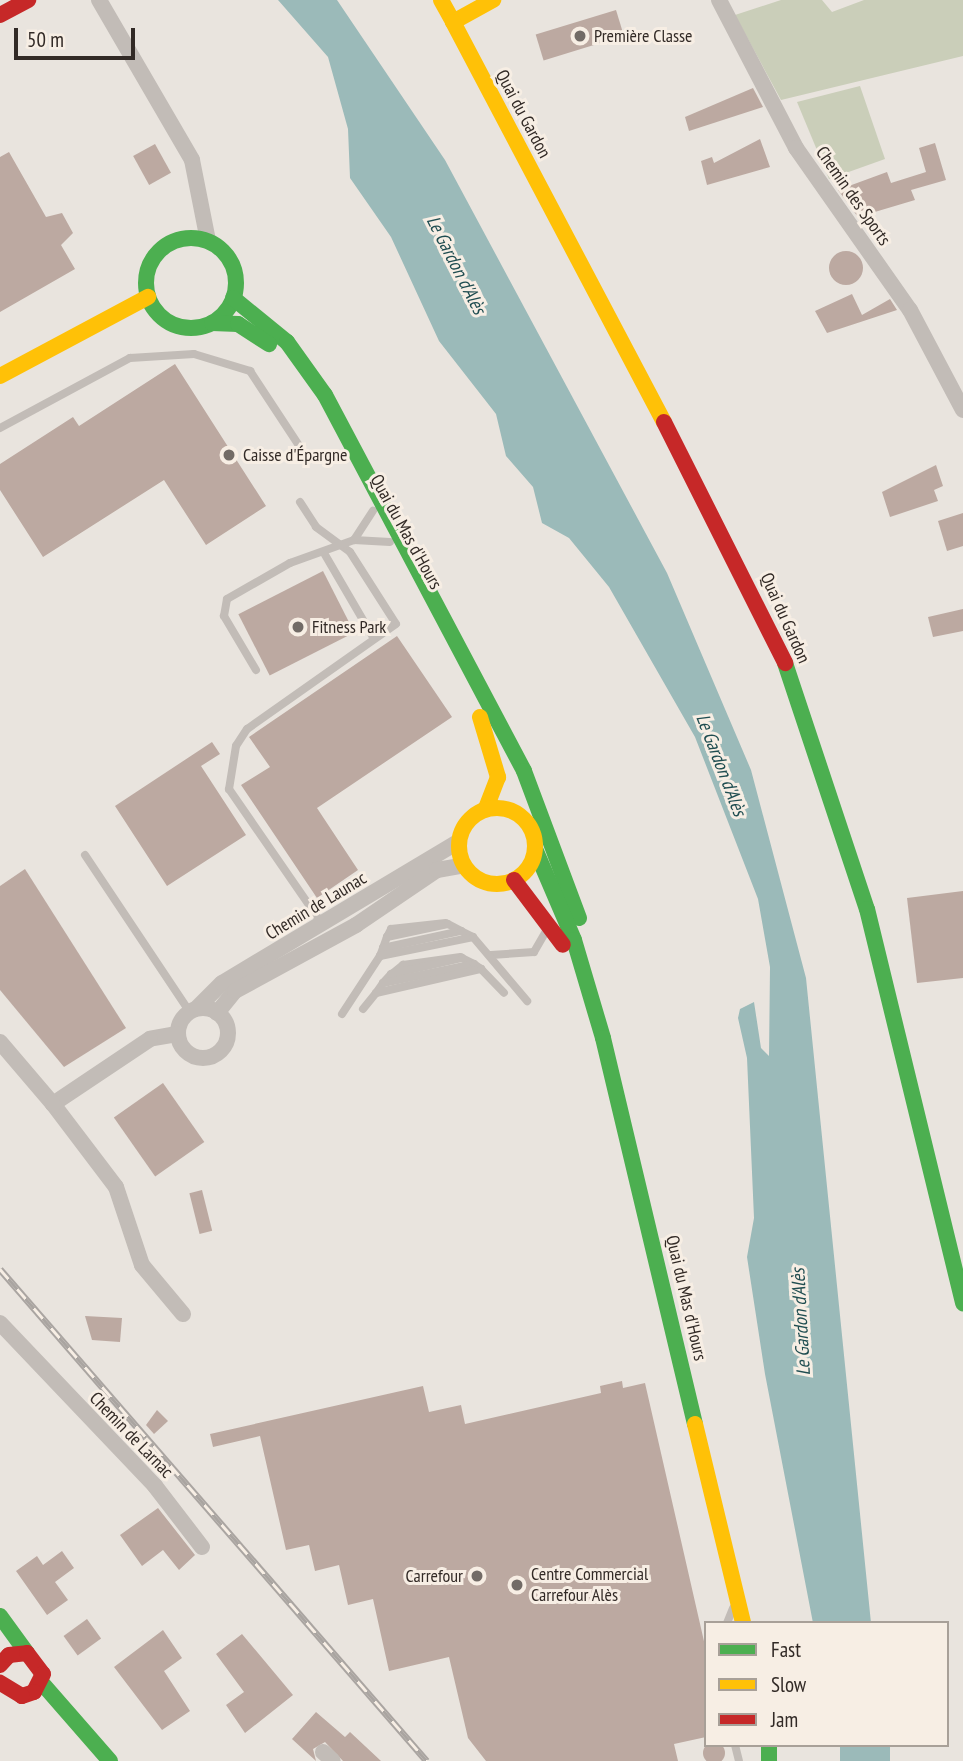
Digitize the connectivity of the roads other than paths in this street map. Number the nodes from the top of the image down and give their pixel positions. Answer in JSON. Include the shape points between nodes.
{"nodes":[{"id":1,"x":28,"y":0,"type":"edge"},
{"id":2,"x":99,"y":0,"type":"edge"},
{"id":3,"x":441,"y":0,"type":"edge"},
{"id":4,"x":493,"y":0,"type":"edge"},
{"id":5,"x":719,"y":0,"type":"edge"},
{"id":6,"x":0,"y":15,"type":"edge"},
{"id":7,"x":453,"y":22,"type":"junction"},
{"id":8,"x":208,"y":241,"type":"junction"},
{"id":9,"x":148,"y":298,"type":"junction"},
{"id":10,"x":233,"y":298,"type":"junction"},
{"id":11,"x":212,"y":323,"type":"junction"},
{"id":12,"x":0,"y":376,"type":"edge"},
{"id":13,"x":963,"y":410,"type":"edge"},
{"id":14,"x":0,"y":429,"type":"edge"},
{"id":15,"x":300,"y":447,"type":"dead end"},
{"id":16,"x":300,"y":502,"type":"dead end"},
{"id":17,"x":373,"y":511,"type":"junction"},
{"id":18,"x":354,"y":540,"type":"junction"},
{"id":19,"x":390,"y":542,"type":"junction"},
{"id":20,"x":342,"y":545,"type":"junction"},
{"id":21,"x":324,"y":553,"type":"junction"},
{"id":22,"x":374,"y":639,"type":"junction"},
{"id":23,"x":256,"y":670,"type":"dead end"},
{"id":24,"x":500,"y":725,"type":"junction"},
{"id":25,"x":485,"y":809,"type":"junction"},
{"id":26,"x":530,"y":825,"type":"junction"},
{"id":27,"x":459,"y":841,"type":"junction"},
{"id":28,"x":535,"y":849,"type":"junction"},
{"id":29,"x":85,"y":855,"type":"dead end"},
{"id":30,"x":464,"y":865,"type":"junction"},
{"id":31,"x":514,"y":880,"type":"junction"},
{"id":32,"x":550,"y":922,"type":"junction"},
{"id":33,"x":325,"y":927,"type":"junction"},
{"id":34,"x":461,"y":931,"type":"junction"},
{"id":35,"x":473,"y":937,"type":"junction"},
{"id":36,"x":382,"y":952,"type":"junction"},
{"id":37,"x":491,"y":955,"type":"junction"},
{"id":38,"x":478,"y":967,"type":"junction"},
{"id":39,"x":383,"y":983,"type":"junction"},
{"id":40,"x":587,"y":983,"type":"junction"},
{"id":41,"x":376,"y":993,"type":"junction"},
{"id":42,"x":504,"y":993,"type":"dead end"},
{"id":43,"x":527,"y":1002,"type":"dead end"},
{"id":44,"x":363,"y":1009,"type":"dead end"},
{"id":45,"x":193,"y":1010,"type":"junction"},
{"id":46,"x":217,"y":1013,"type":"junction"},
{"id":47,"x":342,"y":1014,"type":"dead end"},
{"id":48,"x":177,"y":1034,"type":"junction"},
{"id":49,"x":0,"y":1042,"type":"edge"},
{"id":50,"x":53,"y":1104,"type":"junction"},
{"id":51,"x":963,"y":1304,"type":"edge"},
{"id":52,"x":183,"y":1314,"type":"dead end"},
{"id":53,"x":0,"y":1323,"type":"edge"},
{"id":54,"x":202,"y":1547,"type":"dead end"},
{"id":55,"x":737,"y":1599,"type":"junction"},
{"id":56,"x":728,"y":1621,"type":"edge"},
{"id":57,"x":742,"y":1621,"type":"edge"},
{"id":58,"x":4,"y":1622,"type":"edge"},
{"id":59,"x":27,"y":1653,"type":"junction"},
{"id":60,"x":5,"y":1660,"type":"edge"},
{"id":61,"x":41,"y":1682,"type":"junction"},
{"id":62,"x":0,"y":1683,"type":"edge"},
{"id":63,"x":29,"y":1695,"type":"junction"},
{"id":64,"x":93,"y":1761,"type":"edge"},
{"id":65,"x":110,"y":1761,"type":"edge"}],
"edges":[{"from":1,"to":6,"type":"street"},
{"from":2,"to":8,"type":"street","via":[[192,160]]},
{"from":3,"to":7,"type":"street","name":"Quai du Gardon"},
{"from":4,"to":7,"type":"street"},
{"from":5,"to":13,"type":"street","name":"Chemin des Sports","via":[[796,148],[910,310]]},
{"from":7,"to":51,"type":"street","name":"Quai du Gardon","via":[[753,590],[806,713],[867,909]]},
{"from":8,"to":9,"type":"street","via":[[179,240],[160,251],[148,269]]},
{"from":8,"to":10,"type":"street","via":[[229,258]]},
{"from":9,"to":11,"type":"street","via":[[173,324]]},
{"from":9,"to":12,"type":"street"},
{"from":10,"to":11,"type":"street"},
{"from":10,"to":24,"type":"street","name":"Quai du Mas d'Hours","via":[[306,363]]},
{"from":11,"to":17,"type":"street","name":"Quai du Mas d'Hours","via":[[238,324],[286,361]]},
{"from":14,"to":15,"type":"lane","via":[[130,358],[194,354],[250,371]]},
{"from":16,"to":20,"type":"lane","via":[[317,527]]},
{"from":17,"to":18,"type":"lane"},
{"from":17,"to":19,"type":"street","name":"Quai du Mas d'Hours"},
{"from":18,"to":19,"type":"lane"},
{"from":18,"to":20,"type":"lane"},
{"from":19,"to":25,"type":"street","name":"Quai du Mas d'Hours","via":[[457,662],[496,756],[498,777]]},
{"from":20,"to":21,"type":"lane"},
{"from":20,"to":22,"type":"lane","via":[[396,624]]},
{"from":21,"to":22,"type":"lane"},
{"from":21,"to":23,"type":"lane","via":[[290,563],[227,599],[224,616]]},
{"from":22,"to":33,"type":"lane","via":[[247,729],[230,778],[229,789]]},
{"from":24,"to":26,"type":"street","name":"Quai du Mas d'Hours"},
{"from":24,"to":40,"type":"street","name":"Quai du Mas d'Hours","via":[[577,909]]},
{"from":25,"to":26,"type":"street","via":[[510,810]]},
{"from":25,"to":27,"type":"street","via":[[467,821]]},
{"from":26,"to":28,"type":"street"},
{"from":27,"to":30,"type":"street"},
{"from":27,"to":33,"type":"street","name":"Chemin de Launac"},
{"from":28,"to":31,"type":"street"},
{"from":28,"to":40,"type":"street","name":"Quai du Mas d'Hours"},
{"from":29,"to":45,"type":"lane"},
{"from":30,"to":31,"type":"street","via":[[481,880]]},
{"from":30,"to":46,"type":"street","name":"Chemin de Launac","via":[[437,870],[356,925],[235,991]]},
{"from":31,"to":32,"type":"street","name":"Quai du Mas d'Hours"},
{"from":32,"to":37,"type":"lane","via":[[534,952]]},
{"from":32,"to":40,"type":"street","name":"Quai du Mas d'Hours"},
{"from":33,"to":45,"type":"street","name":"Chemin de Launac","via":[[222,983]]},
{"from":34,"to":35,"type":"lane"},
{"from":34,"to":36,"type":"lane"},
{"from":34,"to":36,"type":"lane","via":[[448,923],[387,937]]},
{"from":35,"to":36,"type":"lane"},
{"from":35,"to":37,"type":"lane"},
{"from":36,"to":47,"type":"lane"},
{"from":37,"to":43,"type":"lane"},
{"from":38,"to":39,"type":"lane"},
{"from":38,"to":39,"type":"lane","via":[[462,958],[391,974]]},
{"from":38,"to":41,"type":"lane"},
{"from":38,"to":42,"type":"lane"},
{"from":39,"to":41,"type":"lane"},
{"from":40,"to":55,"type":"street","name":"Quai du Mas d'Hours"},
{"from":41,"to":44,"type":"lane"},
{"from":45,"to":46,"type":"street"},
{"from":45,"to":48,"type":"street"},
{"from":46,"to":48,"type":"street","via":[[228,1032],[212,1057],[190,1055]]},
{"from":48,"to":50,"type":"street","via":[[149,1039]]},
{"from":49,"to":50,"type":"street"},
{"from":50,"to":52,"type":"street","via":[[116,1187],[142,1265]]},
{"from":53,"to":54,"type":"street","name":"Chemin de Larnac","via":[[155,1486]]},
{"from":55,"to":56,"type":"lane"},
{"from":55,"to":57,"type":"street","name":"Quai du Mas d'Hours"},
{"from":58,"to":59,"type":"street"},
{"from":58,"to":60,"type":"street"},
{"from":59,"to":60,"type":"street"},
{"from":59,"to":61,"type":"street","via":[[41,1667]]},
{"from":61,"to":63,"type":"street"},
{"from":61,"to":65,"type":"street"},
{"from":62,"to":63,"type":"street","via":[[14,1696]]},
{"from":63,"to":64,"type":"street","via":[[61,1716]]}]}
